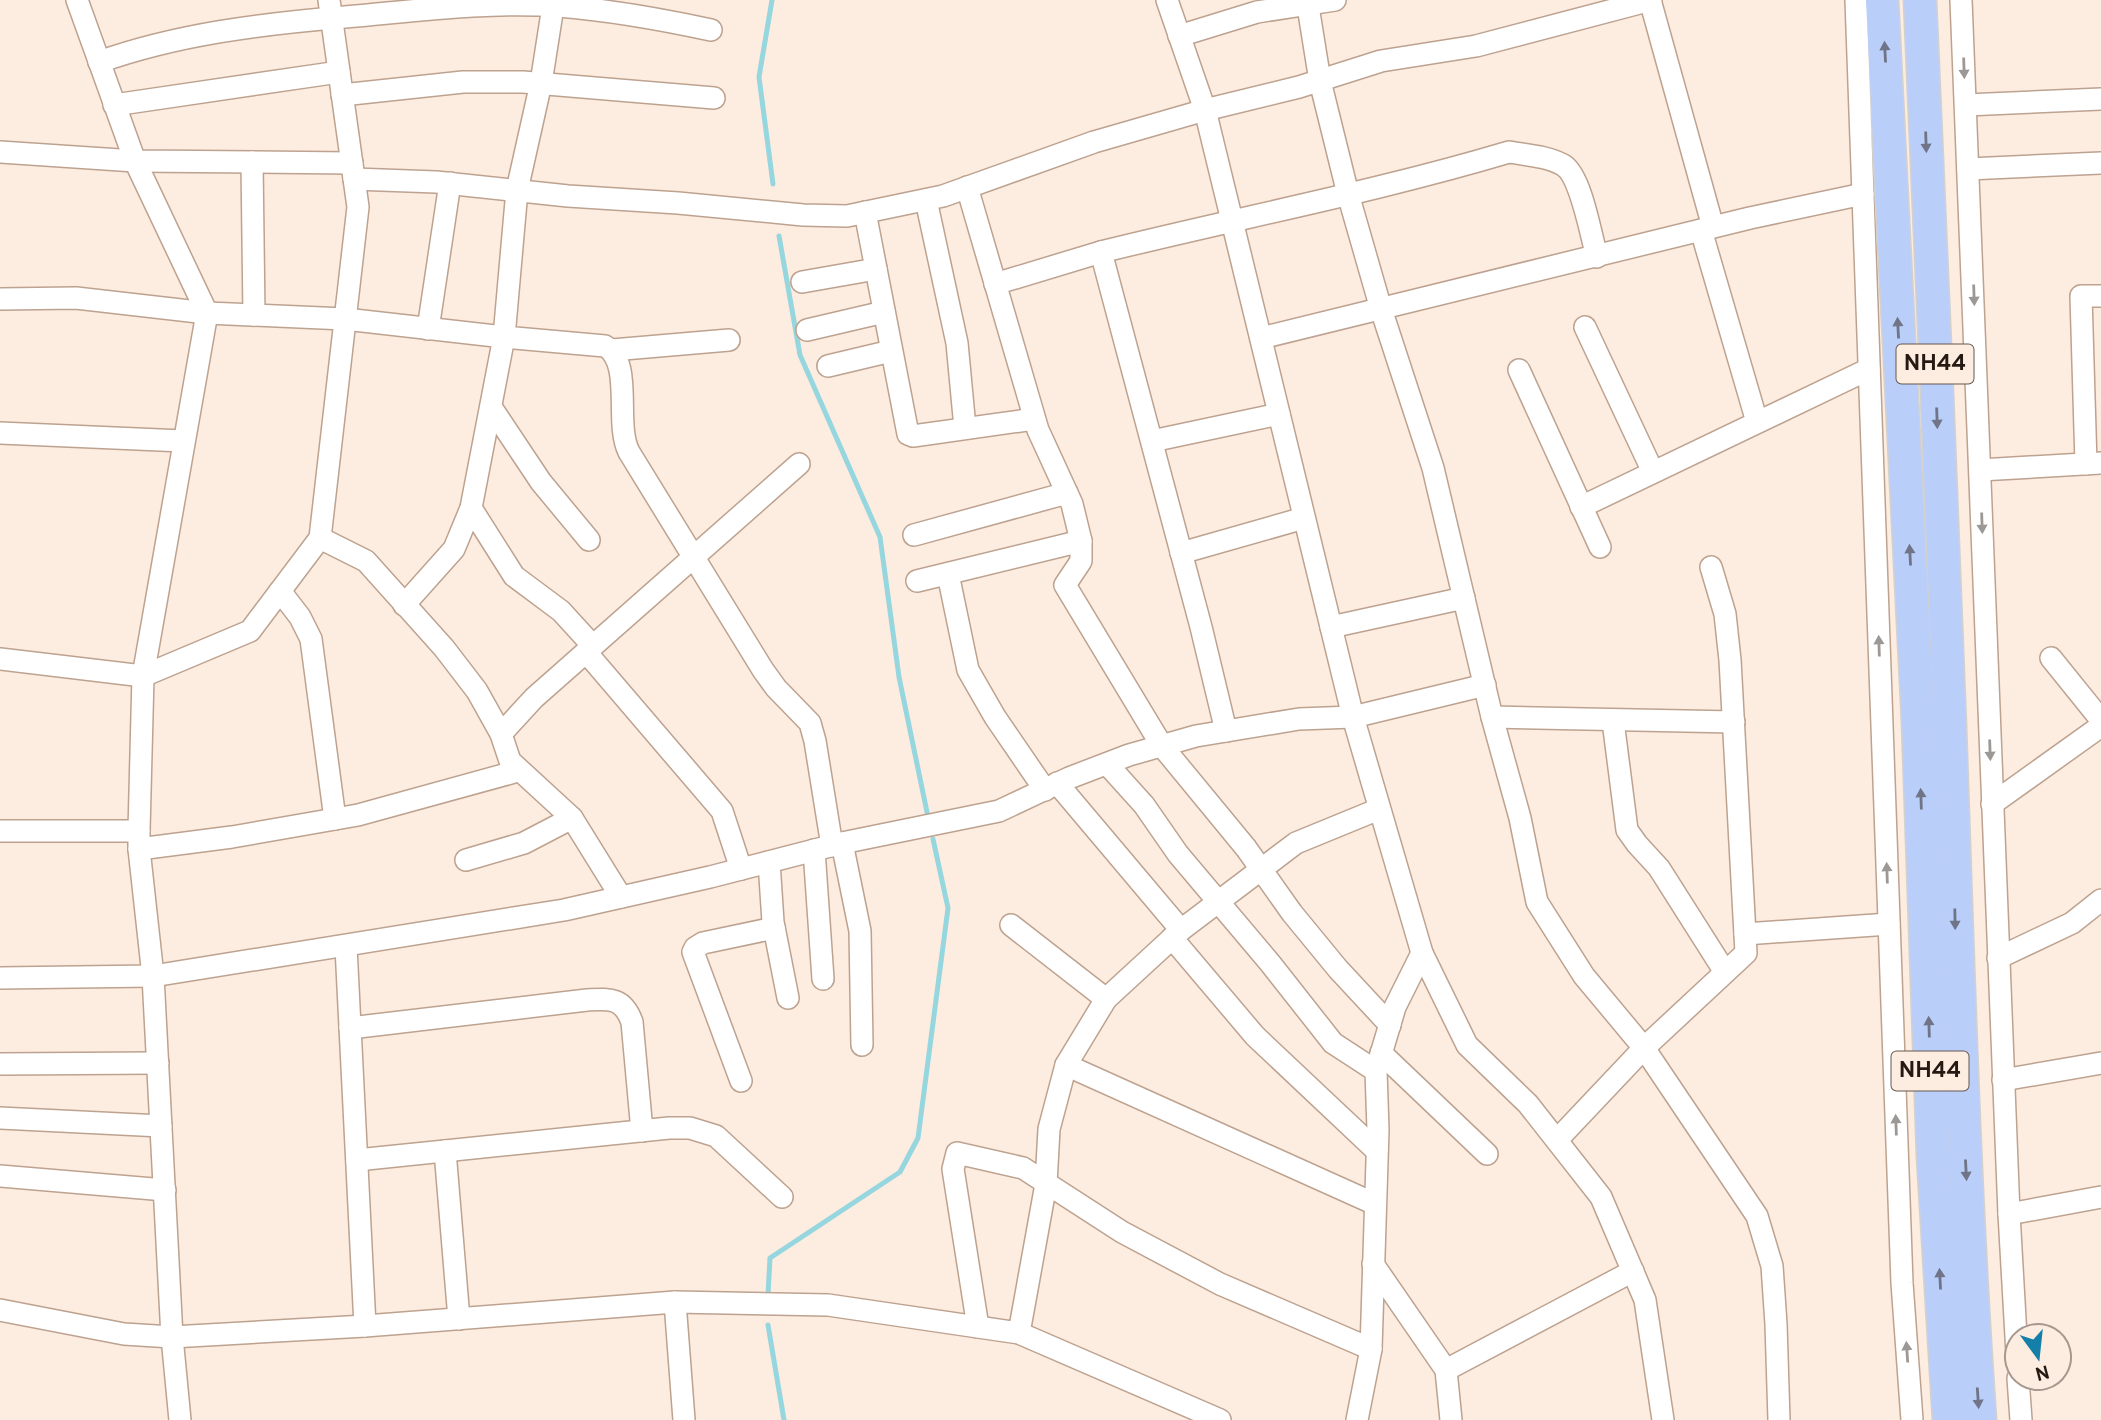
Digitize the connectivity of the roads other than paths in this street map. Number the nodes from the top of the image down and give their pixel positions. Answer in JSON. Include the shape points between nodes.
{"nodes":[{"id":1,"x":77,"y":0,"type":"edge"},
{"id":2,"x":1167,"y":0,"type":"edge"},
{"id":3,"x":1335,"y":0,"type":"edge"},
{"id":4,"x":1650,"y":0,"type":"edge"},
{"id":5,"x":1856,"y":0,"type":"edge"},
{"id":6,"x":1882,"y":0,"type":"edge"},
{"id":7,"x":1920,"y":0,"type":"edge"},
{"id":8,"x":1961,"y":0,"type":"edge"},
{"id":9,"x":1308,"y":2,"type":"edge"},
{"id":10,"x":554,"y":3,"type":"edge"},
{"id":11,"x":330,"y":9,"type":"edge"},
{"id":12,"x":710,"y":30,"type":"dead end"},
{"id":13,"x":1180,"y":36,"type":"junction"},
{"id":14,"x":99,"y":62,"type":"junction"},
{"id":15,"x":339,"y":72,"type":"junction"},
{"id":16,"x":1320,"y":80,"type":"junction"},
{"id":17,"x":541,"y":83,"type":"junction"},
{"id":18,"x":342,"y":95,"type":"junction"},
{"id":19,"x":714,"y":98,"type":"dead end"},
{"id":20,"x":2101,"y":99,"type":"edge"},
{"id":21,"x":114,"y":105,"type":"junction"},
{"id":22,"x":1966,"y":105,"type":"junction"},
{"id":23,"x":1205,"y":110,"type":"junction"},
{"id":24,"x":0,"y":152,"type":"edge"},
{"id":25,"x":135,"y":161,"type":"junction"},
{"id":26,"x":252,"y":162,"type":"junction"},
{"id":27,"x":2101,"y":163,"type":"edge"},
{"id":28,"x":1968,"y":169,"type":"junction"},
{"id":29,"x":353,"y":171,"type":"junction"},
{"id":30,"x":450,"y":183,"type":"junction"},
{"id":31,"x":967,"y":187,"type":"junction"},
{"id":32,"x":517,"y":190,"type":"junction"},
{"id":33,"x":1348,"y":194,"type":"junction"},
{"id":34,"x":1863,"y":194,"type":"junction"},
{"id":35,"x":926,"y":200,"type":"junction"},
{"id":36,"x":865,"y":212,"type":"junction"},
{"id":37,"x":1232,"y":219,"type":"junction"},
{"id":38,"x":1707,"y":229,"type":"junction"},
{"id":39,"x":1101,"y":252,"type":"junction"},
{"id":40,"x":1597,"y":257,"type":"junction"},
{"id":41,"x":876,"y":269,"type":"junction"},
{"id":42,"x":802,"y":282,"type":"dead end"},
{"id":43,"x":995,"y":284,"type":"junction"},
{"id":44,"x":2101,"y":296,"type":"edge"},
{"id":45,"x":0,"y":299,"type":"edge"},
{"id":46,"x":1381,"y":309,"type":"junction"},
{"id":47,"x":884,"y":312,"type":"junction"},
{"id":48,"x":207,"y":313,"type":"junction"},
{"id":49,"x":254,"y":315,"type":"junction"},
{"id":50,"x":345,"y":320,"type":"junction"},
{"id":51,"x":1585,"y":327,"type":"dead end"},
{"id":52,"x":428,"y":329,"type":"junction"},
{"id":53,"x":807,"y":330,"type":"dead end"},
{"id":54,"x":504,"y":337,"type":"junction"},
{"id":55,"x":1261,"y":338,"type":"junction"},
{"id":56,"x":729,"y":340,"type":"dead end"},
{"id":57,"x":612,"y":350,"type":"junction"},
{"id":58,"x":891,"y":351,"type":"junction"},
{"id":59,"x":828,"y":366,"type":"dead end"},
{"id":60,"x":1869,"y":369,"type":"junction"},
{"id":61,"x":1518,"y":370,"type":"dead end"},
{"id":62,"x":491,"y":407,"type":"junction"},
{"id":63,"x":1279,"y":414,"type":"junction"},
{"id":64,"x":1034,"y":419,"type":"junction"},
{"id":65,"x":1757,"y":422,"type":"junction"},
{"id":66,"x":965,"y":428,"type":"junction"},
{"id":67,"x":0,"y":433,"type":"edge"},
{"id":68,"x":183,"y":441,"type":"junction"},
{"id":69,"x":1152,"y":441,"type":"junction"},
{"id":70,"x":2094,"y":463,"type":"edge"},
{"id":71,"x":799,"y":464,"type":"dead end"},
{"id":72,"x":1980,"y":470,"type":"junction"},
{"id":73,"x":1653,"y":472,"type":"junction"},
{"id":74,"x":1067,"y":493,"type":"junction"},
{"id":75,"x":1581,"y":507,"type":"junction"},
{"id":76,"x":471,"y":508,"type":"junction"},
{"id":77,"x":1304,"y":518,"type":"junction"},
{"id":78,"x":914,"y":535,"type":"dead end"},
{"id":79,"x":320,"y":538,"type":"junction"},
{"id":80,"x":589,"y":540,"type":"dead end"},
{"id":81,"x":1082,"y":541,"type":"junction"},
{"id":82,"x":1600,"y":547,"type":"dead end"},
{"id":83,"x":1181,"y":552,"type":"junction"},
{"id":84,"x":692,"y":558,"type":"junction"},
{"id":85,"x":1712,"y":567,"type":"dead end"},
{"id":86,"x":948,"y":574,"type":"junction"},
{"id":87,"x":917,"y":582,"type":"dead end"},
{"id":88,"x":280,"y":591,"type":"junction"},
{"id":89,"x":1464,"y":598,"type":"junction"},
{"id":90,"x":404,"y":605,"type":"junction"},
{"id":91,"x":1331,"y":627,"type":"junction"},
{"id":92,"x":590,"y":649,"type":"junction"},
{"id":93,"x":2051,"y":658,"type":"dead end"},
{"id":94,"x":0,"y":659,"type":"edge"},
{"id":95,"x":144,"y":676,"type":"junction"},
{"id":96,"x":1485,"y":685,"type":"junction"},
{"id":97,"x":1353,"y":717,"type":"junction"},
{"id":98,"x":1492,"y":717,"type":"junction"},
{"id":99,"x":2101,"y":720,"type":"edge"},
{"id":100,"x":1613,"y":721,"type":"junction"},
{"id":101,"x":1734,"y":722,"type":"junction"},
{"id":102,"x":2101,"y":726,"type":"edge"},
{"id":103,"x":1226,"y":731,"type":"junction"},
{"id":104,"x":501,"y":734,"type":"junction"},
{"id":105,"x":1162,"y":746,"type":"junction"},
{"id":106,"x":1107,"y":764,"type":"junction"},
{"id":107,"x":518,"y":771,"type":"junction"},
{"id":108,"x":1051,"y":787,"type":"junction"},
{"id":109,"x":1992,"y":804,"type":"junction"},
{"id":110,"x":1379,"y":809,"type":"junction"},
{"id":111,"x":572,"y":818,"type":"junction"},
{"id":112,"x":335,"y":819,"type":"junction"},
{"id":113,"x":0,"y":831,"type":"edge"},
{"id":114,"x":139,"y":840,"type":"junction"},
{"id":115,"x":829,"y":846,"type":"junction"},
{"id":116,"x":466,"y":860,"type":"dead end"},
{"id":117,"x":769,"y":862,"type":"junction"},
{"id":118,"x":741,"y":869,"type":"junction"},
{"id":119,"x":1261,"y":870,"type":"junction"},
{"id":120,"x":621,"y":897,"type":"junction"},
{"id":121,"x":2101,"y":900,"type":"edge"},
{"id":122,"x":1218,"y":902,"type":"junction"},
{"id":123,"x":1889,"y":924,"type":"junction"},
{"id":124,"x":1011,"y":925,"type":"dead end"},
{"id":125,"x":774,"y":928,"type":"junction"},
{"id":126,"x":1177,"y":934,"type":"junction"},
{"id":127,"x":1745,"y":934,"type":"junction"},
{"id":128,"x":346,"y":947,"type":"junction"},
{"id":129,"x":1422,"y":953,"type":"junction"},
{"id":130,"x":1998,"y":957,"type":"junction"},
{"id":131,"x":1725,"y":972,"type":"junction"},
{"id":132,"x":153,"y":976,"type":"junction"},
{"id":133,"x":0,"y":978,"type":"edge"},
{"id":134,"x":823,"y":979,"type":"dead end"},
{"id":135,"x":788,"y":998,"type":"dead end"},
{"id":136,"x":1106,"y":999,"type":"junction"},
{"id":137,"x":1390,"y":1025,"type":"junction"},
{"id":138,"x":350,"y":1028,"type":"junction"},
{"id":139,"x":862,"y":1045,"type":"dead end"},
{"id":140,"x":1644,"y":1048,"type":"junction"},
{"id":141,"x":1378,"y":1062,"type":"junction"},
{"id":142,"x":158,"y":1063,"type":"junction"},
{"id":143,"x":2101,"y":1063,"type":"edge"},
{"id":144,"x":0,"y":1064,"type":"edge"},
{"id":145,"x":1066,"y":1065,"type":"junction"},
{"id":146,"x":2003,"y":1080,"type":"junction"},
{"id":147,"x":741,"y":1081,"type":"dead end"},
{"id":148,"x":0,"y":1118,"type":"edge"},
{"id":149,"x":161,"y":1126,"type":"junction"},
{"id":150,"x":642,"y":1131,"type":"junction"},
{"id":151,"x":1557,"y":1140,"type":"junction"},
{"id":152,"x":1377,"y":1151,"type":"junction"},
{"id":153,"x":445,"y":1152,"type":"junction"},
{"id":154,"x":1487,"y":1154,"type":"dead end"},
{"id":155,"x":357,"y":1160,"type":"junction"},
{"id":156,"x":0,"y":1176,"type":"edge"},
{"id":157,"x":1046,"y":1184,"type":"junction"},
{"id":158,"x":164,"y":1190,"type":"junction"},
{"id":159,"x":782,"y":1198,"type":"dead end"},
{"id":160,"x":2101,"y":1198,"type":"edge"},
{"id":161,"x":1375,"y":1205,"type":"junction"},
{"id":162,"x":2008,"y":1214,"type":"junction"},
{"id":163,"x":1373,"y":1264,"type":"junction"},
{"id":164,"x":1633,"y":1270,"type":"junction"},
{"id":165,"x":675,"y":1302,"type":"junction"},
{"id":166,"x":0,"y":1310,"type":"edge"},
{"id":167,"x":459,"y":1319,"type":"junction"},
{"id":168,"x":2015,"y":1322,"type":"edge"},
{"id":169,"x":365,"y":1326,"type":"junction"},
{"id":170,"x":978,"y":1327,"type":"junction"},
{"id":171,"x":1019,"y":1333,"type":"junction"},
{"id":172,"x":172,"y":1337,"type":"junction"},
{"id":173,"x":1371,"y":1349,"type":"junction"},
{"id":174,"x":1446,"y":1370,"type":"junction"},
{"id":175,"x":2019,"y":1392,"type":"edge"},
{"id":176,"x":1198,"y":1415,"type":"edge"},
{"id":177,"x":180,"y":1420,"type":"edge"},
{"id":178,"x":684,"y":1420,"type":"edge"},
{"id":179,"x":1220,"y":1420,"type":"edge"},
{"id":180,"x":1357,"y":1420,"type":"edge"},
{"id":181,"x":1451,"y":1420,"type":"edge"},
{"id":182,"x":1663,"y":1420,"type":"edge"},
{"id":183,"x":1779,"y":1420,"type":"edge"},
{"id":184,"x":1912,"y":1420,"type":"edge"},
{"id":185,"x":1949,"y":1420,"type":"edge"},
{"id":186,"x":1980,"y":1420,"type":"edge"},
{"id":187,"x":2021,"y":1420,"type":"edge"}],
"edges":[{"from":1,"to":14,"type":"street"},
{"from":2,"to":13,"type":"street"},
{"from":3,"to":9,"type":"street"},
{"from":4,"to":16,"type":"street","via":[[1476,46],[1381,61]]},
{"from":4,"to":38,"type":"street"},
{"from":5,"to":34,"type":"street"},
{"from":185,"to":6,"type":"highway","number":"NH44","one_way":true,"via":[[1933,1156],[1918,721]]},
{"from":7,"to":186,"type":"highway","number":"NH44","one_way":true,"via":[[1956,937]]},
{"from":8,"to":22,"type":"street","one_way":true},
{"from":9,"to":13,"type":"street"},
{"from":9,"to":16,"type":"street"},
{"from":10,"to":11,"type":"street"},
{"from":10,"to":12,"type":"street"},
{"from":10,"to":17,"type":"street"},
{"from":11,"to":14,"type":"street","via":[[141,47]]},
{"from":11,"to":15,"type":"street"},
{"from":13,"to":23,"type":"street"},
{"from":14,"to":21,"type":"street"},
{"from":15,"to":18,"type":"street"},
{"from":15,"to":21,"type":"street"},
{"from":16,"to":23,"type":"street"},
{"from":16,"to":33,"type":"street"},
{"from":17,"to":18,"type":"street","via":[[463,82]]},
{"from":17,"to":19,"type":"street"},
{"from":17,"to":32,"type":"street"},
{"from":18,"to":29,"type":"street"},
{"from":20,"to":22,"type":"street"},
{"from":21,"to":25,"type":"street"},
{"from":22,"to":28,"type":"street"},
{"from":23,"to":31,"type":"street","via":[[1094,142]]},
{"from":23,"to":37,"type":"street"},
{"from":24,"to":25,"type":"street"},
{"from":25,"to":26,"type":"street"},
{"from":25,"to":48,"type":"street"},
{"from":26,"to":29,"type":"street"},
{"from":26,"to":49,"type":"street"},
{"from":27,"to":28,"type":"street"},
{"from":28,"to":72,"type":"street","one_way":true},
{"from":29,"to":30,"type":"street"},
{"from":29,"to":50,"type":"street","via":[[358,207]]},
{"from":30,"to":32,"type":"street"},
{"from":30,"to":52,"type":"street"},
{"from":31,"to":35,"type":"street"},
{"from":31,"to":43,"type":"street"},
{"from":32,"to":36,"type":"street","via":[[803,215]]},
{"from":32,"to":54,"type":"street"},
{"from":33,"to":37,"type":"street"},
{"from":33,"to":40,"type":"street","via":[[1509,152],[1539,157],[1563,165],[1574,177]]},
{"from":33,"to":46,"type":"street"},
{"from":34,"to":38,"type":"street"},
{"from":34,"to":60,"type":"street"},
{"from":35,"to":36,"type":"street"},
{"from":35,"to":66,"type":"street","via":[[957,343]]},
{"from":36,"to":41,"type":"street"},
{"from":37,"to":39,"type":"street"},
{"from":37,"to":55,"type":"street"},
{"from":38,"to":40,"type":"street"},
{"from":38,"to":65,"type":"street"},
{"from":39,"to":43,"type":"street"},
{"from":39,"to":69,"type":"street"},
{"from":40,"to":46,"type":"street"},
{"from":41,"to":42,"type":"street"},
{"from":41,"to":47,"type":"street"},
{"from":43,"to":64,"type":"street"},
{"from":44,"to":70,"type":"street","via":[[2081,296]]},
{"from":45,"to":48,"type":"street","via":[[76,298]]},
{"from":46,"to":55,"type":"street"},
{"from":46,"to":89,"type":"street","via":[[1433,468]]},
{"from":47,"to":53,"type":"street"},
{"from":47,"to":58,"type":"street"},
{"from":48,"to":49,"type":"street"},
{"from":48,"to":68,"type":"street"},
{"from":49,"to":50,"type":"street"},
{"from":50,"to":52,"type":"street"},
{"from":50,"to":79,"type":"street"},
{"from":51,"to":73,"type":"street"},
{"from":52,"to":54,"type":"street"},
{"from":54,"to":57,"type":"street"},
{"from":54,"to":62,"type":"street"},
{"from":55,"to":63,"type":"street"},
{"from":56,"to":57,"type":"street"},
{"from":57,"to":84,"type":"street","via":[[620,369],[625,444]]},
{"from":58,"to":59,"type":"street"},
{"from":58,"to":66,"type":"street","via":[[908,434]]},
{"from":60,"to":65,"type":"street"},
{"from":123,"to":60,"type":"street","one_way":true},
{"from":61,"to":75,"type":"street"},
{"from":62,"to":76,"type":"street"},
{"from":62,"to":80,"type":"street","via":[[541,482]]},
{"from":63,"to":69,"type":"street"},
{"from":63,"to":77,"type":"street"},
{"from":64,"to":66,"type":"street"},
{"from":64,"to":74,"type":"street"},
{"from":65,"to":73,"type":"street"},
{"from":67,"to":68,"type":"street"},
{"from":68,"to":95,"type":"street"},
{"from":69,"to":83,"type":"street"},
{"from":70,"to":72,"type":"street"},
{"from":71,"to":84,"type":"street"},
{"from":72,"to":109,"type":"street","one_way":true},
{"from":73,"to":75,"type":"street"},
{"from":74,"to":78,"type":"street"},
{"from":74,"to":81,"type":"street"},
{"from":75,"to":82,"type":"street"},
{"from":76,"to":90,"type":"street","via":[[454,549]]},
{"from":76,"to":92,"type":"street","via":[[514,576],[561,611]]},
{"from":77,"to":83,"type":"street"},
{"from":77,"to":91,"type":"street"},
{"from":79,"to":88,"type":"street"},
{"from":79,"to":90,"type":"street","via":[[366,561]]},
{"from":81,"to":86,"type":"street"},
{"from":81,"to":105,"type":"street","via":[[1081,561],[1065,585]]},
{"from":83,"to":103,"type":"street"},
{"from":84,"to":92,"type":"street"},
{"from":84,"to":115,"type":"street","via":[[770,680],[810,723]]},
{"from":85,"to":101,"type":"street","via":[[1725,614]]},
{"from":86,"to":87,"type":"street"},
{"from":86,"to":108,"type":"street","via":[[968,670],[995,717]]},
{"from":88,"to":95,"type":"street","via":[[250,631]]},
{"from":88,"to":112,"type":"street","via":[[311,639]]},
{"from":89,"to":91,"type":"street"},
{"from":89,"to":96,"type":"street"},
{"from":90,"to":104,"type":"street","via":[[477,691]]},
{"from":91,"to":97,"type":"street"},
{"from":92,"to":104,"type":"street"},
{"from":92,"to":118,"type":"street","via":[[722,811]]},
{"from":93,"to":99,"type":"street"},
{"from":94,"to":95,"type":"street"},
{"from":95,"to":114,"type":"street"},
{"from":96,"to":97,"type":"street"},
{"from":96,"to":98,"type":"street"},
{"from":97,"to":103,"type":"street","via":[[1299,719]]},
{"from":97,"to":110,"type":"street"},
{"from":98,"to":100,"type":"street"},
{"from":98,"to":140,"type":"street","via":[[1538,902],[1584,976]]},
{"from":100,"to":101,"type":"street"},
{"from":100,"to":131,"type":"street","via":[[1627,830],[1659,868]]},
{"from":101,"to":127,"type":"street"},
{"from":102,"to":109,"type":"street"},
{"from":103,"to":105,"type":"street"},
{"from":104,"to":107,"type":"street"},
{"from":105,"to":106,"type":"street"},
{"from":105,"to":119,"type":"street"},
{"from":106,"to":108,"type":"street"},
{"from":106,"to":122,"type":"street"},
{"from":107,"to":111,"type":"street"},
{"from":107,"to":112,"type":"street"},
{"from":108,"to":115,"type":"street","via":[[999,811]]},
{"from":108,"to":126,"type":"street"},
{"from":109,"to":130,"type":"street"},
{"from":110,"to":119,"type":"street","via":[[1296,843]]},
{"from":110,"to":129,"type":"street"},
{"from":111,"to":116,"type":"street","via":[[524,844]]},
{"from":111,"to":120,"type":"street"},
{"from":112,"to":114,"type":"street","via":[[232,837]]},
{"from":113,"to":114,"type":"street"},
{"from":114,"to":132,"type":"street"},
{"from":115,"to":117,"type":"street"},
{"from":115,"to":134,"type":"street"},
{"from":115,"to":139,"type":"street","via":[[860,931]]},
{"from":117,"to":118,"type":"street"},
{"from":117,"to":125,"type":"street"},
{"from":118,"to":120,"type":"street"},
{"from":119,"to":122,"type":"street"},
{"from":119,"to":137,"type":"street","via":[[1338,970]]},
{"from":120,"to":128,"type":"street"},
{"from":121,"to":130,"type":"street","via":[[2072,923]]},
{"from":122,"to":126,"type":"street"},
{"from":122,"to":141,"type":"street","via":[[1333,1043]]},
{"from":123,"to":127,"type":"street"},
{"from":184,"to":123,"type":"street","one_way":true,"via":[[1902,1283]]},
{"from":124,"to":136,"type":"street"},
{"from":125,"to":135,"type":"street"},
{"from":125,"to":147,"type":"street","via":[[703,943],[694,952]]},
{"from":126,"to":136,"type":"street"},
{"from":126,"to":152,"type":"street","via":[[1255,1036]]},
{"from":127,"to":131,"type":"street","via":[[1746,953]]},
{"from":128,"to":132,"type":"street"},
{"from":128,"to":138,"type":"street"},
{"from":129,"to":137,"type":"street"},
{"from":129,"to":151,"type":"street","via":[[1467,1045],[1528,1104]]},
{"from":130,"to":146,"type":"street"},
{"from":131,"to":140,"type":"street"},
{"from":132,"to":133,"type":"street"},
{"from":132,"to":142,"type":"street"},
{"from":136,"to":145,"type":"street"},
{"from":137,"to":141,"type":"street"},
{"from":138,"to":150,"type":"street","via":[[587,1000],[619,1003],[632,1022]]},
{"from":138,"to":155,"type":"street"},
{"from":140,"to":151,"type":"street"},
{"from":140,"to":183,"type":"street","via":[[1757,1216],[1772,1266]]},
{"from":141,"to":152,"type":"street"},
{"from":141,"to":154,"type":"street"},
{"from":142,"to":144,"type":"street"},
{"from":142,"to":149,"type":"street"},
{"from":143,"to":146,"type":"street"},
{"from":145,"to":157,"type":"street","via":[[1049,1129]]},
{"from":145,"to":161,"type":"street"},
{"from":146,"to":162,"type":"street"},
{"from":148,"to":149,"type":"street"},
{"from":149,"to":158,"type":"street"},
{"from":150,"to":153,"type":"street"},
{"from":150,"to":159,"type":"street","via":[[706,1131]]},
{"from":151,"to":164,"type":"street","via":[[1601,1197]]},
{"from":152,"to":161,"type":"street"},
{"from":153,"to":155,"type":"street"},
{"from":153,"to":167,"type":"street"},
{"from":155,"to":169,"type":"street"},
{"from":156,"to":158,"type":"street"},
{"from":157,"to":170,"type":"street","via":[[1023,1168],[957,1153],[953,1169]]},
{"from":157,"to":171,"type":"street"},
{"from":157,"to":173,"type":"street","via":[[1122,1232],[1220,1284]]},
{"from":158,"to":172,"type":"street"},
{"from":160,"to":162,"type":"street"},
{"from":161,"to":163,"type":"street"},
{"from":162,"to":168,"type":"street"},
{"from":163,"to":173,"type":"street"},
{"from":163,"to":174,"type":"street"},
{"from":164,"to":174,"type":"street"},
{"from":164,"to":182,"type":"street","via":[[1645,1300]]},
{"from":165,"to":167,"type":"street"},
{"from":165,"to":170,"type":"street","via":[[828,1305]]},
{"from":165,"to":178,"type":"street"},
{"from":166,"to":172,"type":"street","via":[[124,1334]]},
{"from":167,"to":169,"type":"street"},
{"from":169,"to":172,"type":"street"},
{"from":170,"to":171,"type":"street"},
{"from":171,"to":176,"type":"street"},
{"from":172,"to":177,"type":"street"},
{"from":173,"to":180,"type":"street"},
{"from":174,"to":181,"type":"street"},
{"from":175,"to":187,"type":"street"},
{"from":176,"to":179,"type":"street"}]}
